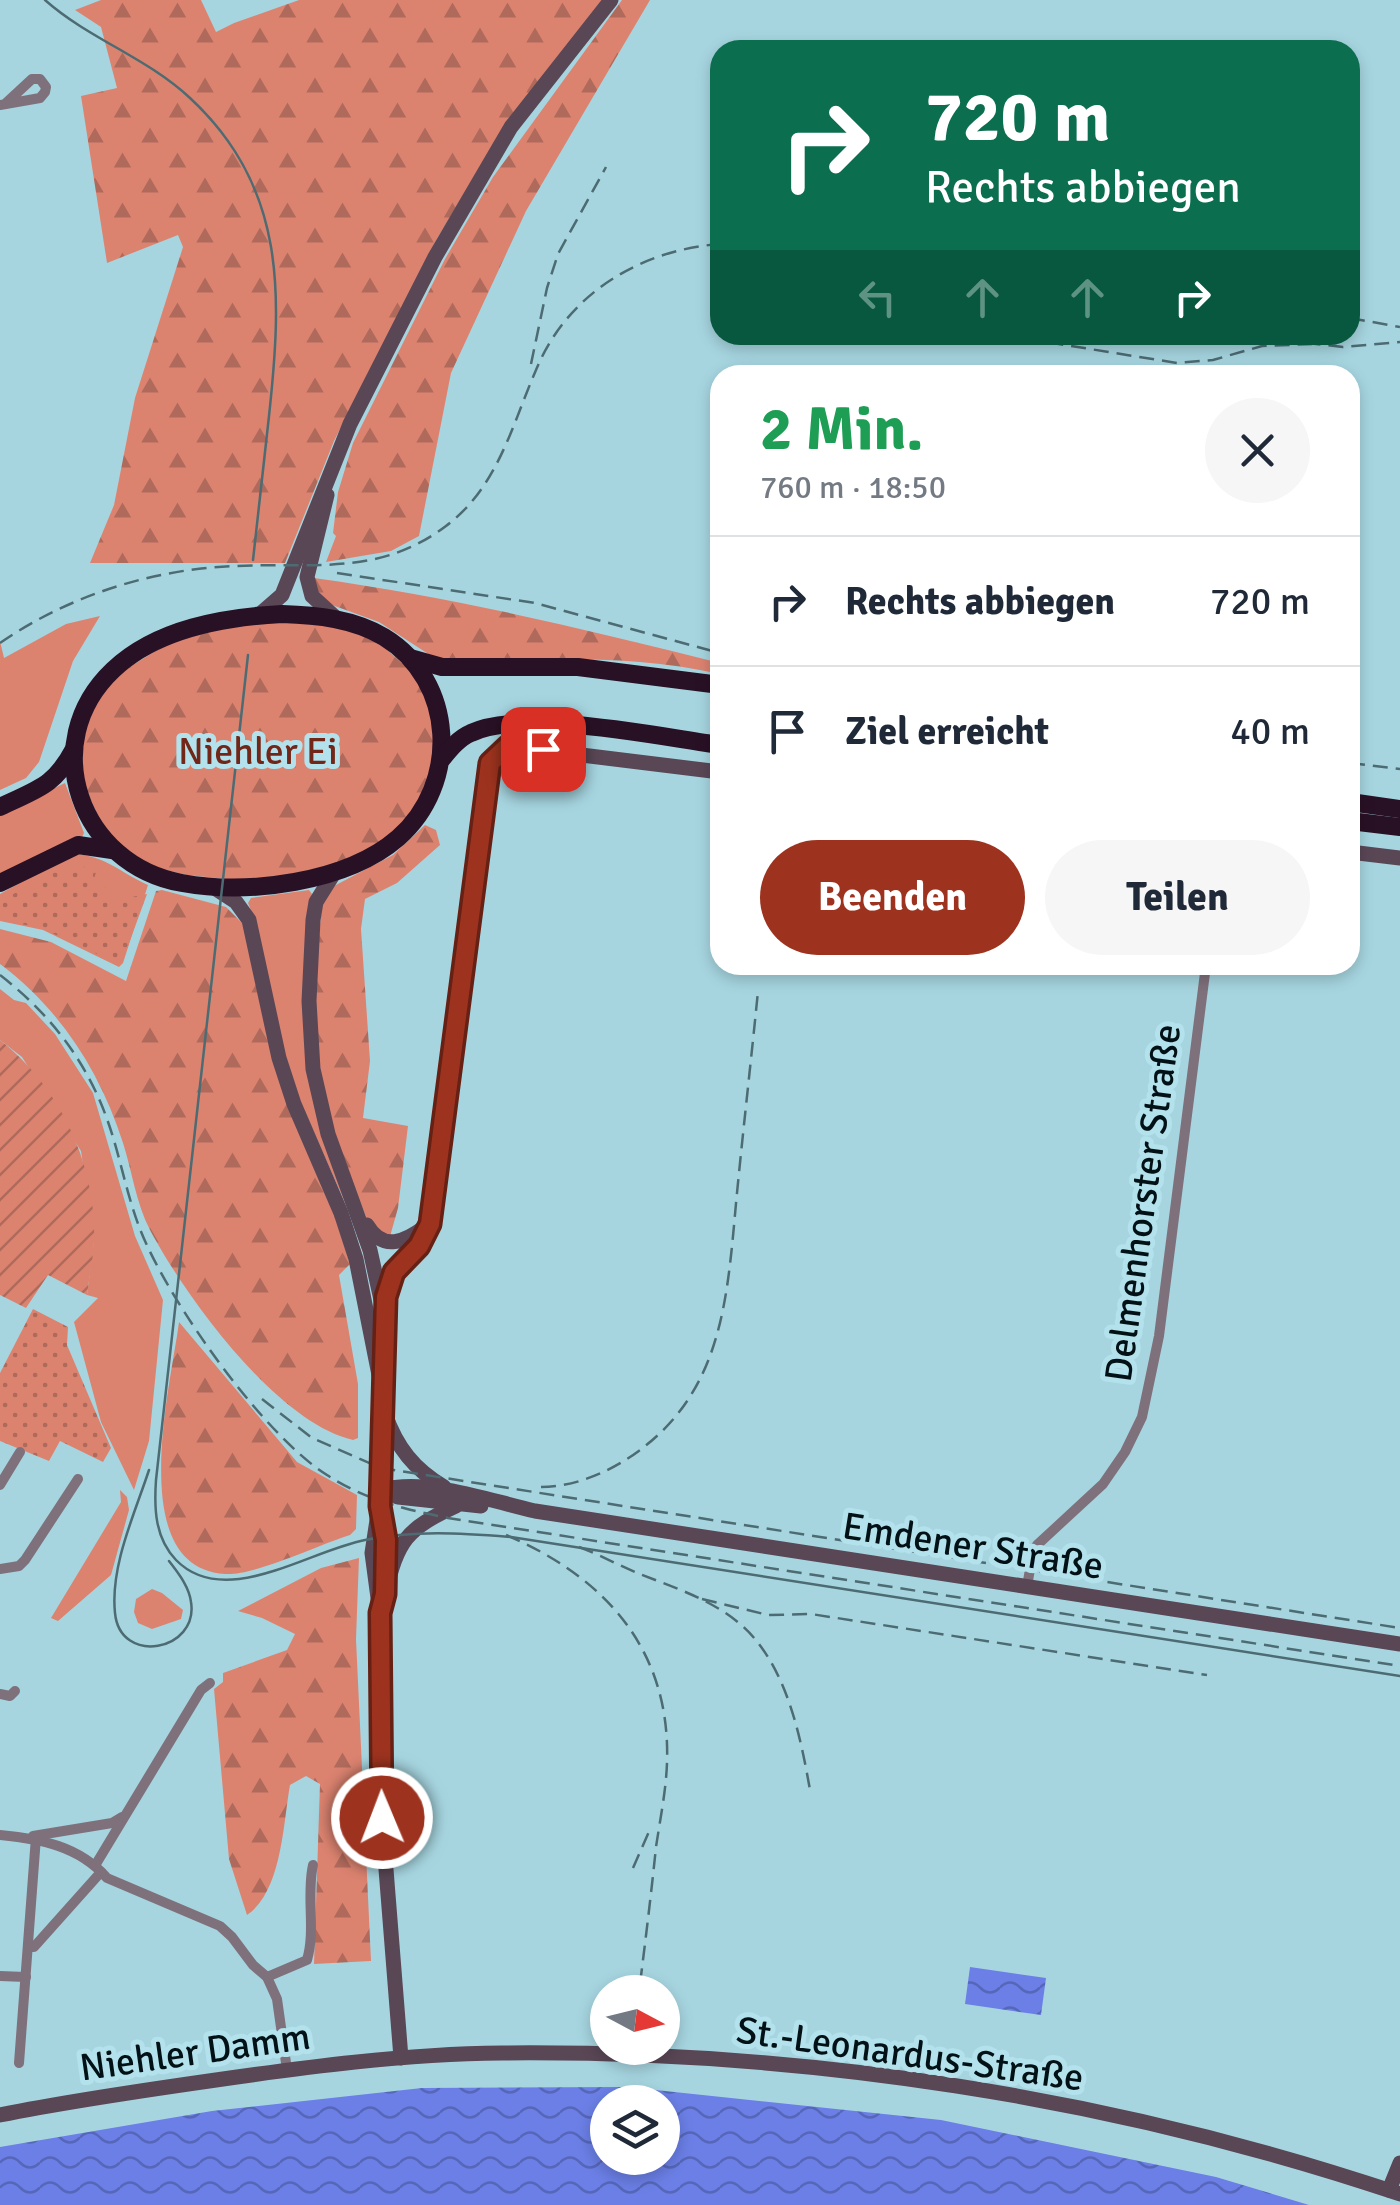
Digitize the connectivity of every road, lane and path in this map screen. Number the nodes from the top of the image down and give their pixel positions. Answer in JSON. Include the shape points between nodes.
{"nodes":[{"id":1,"x":610,"y":0,"type":"edge"},
{"id":2,"x":301,"y":569,"type":"junction"},
{"id":3,"x":259,"y":616,"type":"junction"},
{"id":4,"x":340,"y":620,"type":"junction"},
{"id":5,"x":405,"y":654,"type":"junction"},
{"id":6,"x":710,"y":684,"type":"edge"},
{"id":7,"x":77,"y":734,"type":"junction"},
{"id":8,"x":710,"y":744,"type":"edge"},
{"id":9,"x":442,"y":759,"type":"junction"},
{"id":10,"x":710,"y":771,"type":"edge"},
{"id":11,"x":1360,"y":803,"type":"edge"},
{"id":12,"x":0,"y":807,"type":"edge"},
{"id":13,"x":1400,"y":809,"type":"edge"},
{"id":14,"x":1360,"y":822,"type":"edge"},
{"id":15,"x":1400,"y":827,"type":"edge"},
{"id":16,"x":112,"y":850,"type":"junction"},
{"id":17,"x":1360,"y":853,"type":"edge"},
{"id":18,"x":1400,"y":858,"type":"edge"},
{"id":19,"x":336,"y":870,"type":"junction"},
{"id":20,"x":0,"y":884,"type":"edge"},
{"id":21,"x":222,"y":890,"type":"junction"},
{"id":22,"x":1205,"y":975,"type":"edge"},
{"id":23,"x":358,"y":1212,"type":"junction"},
{"id":24,"x":430,"y":1224,"type":"junction"},
{"id":25,"x":356,"y":1259,"type":"junction"},
{"id":26,"x":394,"y":1272,"type":"junction"},
{"id":27,"x":376,"y":1276,"type":"junction"},
{"id":28,"x":386,"y":1322,"type":"junction"},
{"id":29,"x":381,"y":1391,"type":"junction"},
{"id":30,"x":20,"y":1452,"type":"dead end"},
{"id":31,"x":78,"y":1478,"type":"dead end"},
{"id":32,"x":0,"y":1485,"type":"edge"},
{"id":33,"x":380,"y":1498,"type":"junction"},
{"id":34,"x":455,"y":1498,"type":"junction"},
{"id":35,"x":0,"y":1569,"type":"edge"},
{"id":36,"x":1027,"y":1587,"type":"junction"},
{"id":37,"x":385,"y":1594,"type":"junction"},
{"id":38,"x":380,"y":1613,"type":"junction"},
{"id":39,"x":1400,"y":1644,"type":"edge"},
{"id":40,"x":210,"y":1683,"type":"dead end"},
{"id":41,"x":15,"y":1691,"type":"dead end"},
{"id":42,"x":0,"y":1694,"type":"edge"},
{"id":43,"x":122,"y":1816,"type":"junction"},
{"id":44,"x":0,"y":1835,"type":"edge"},
{"id":45,"x":33,"y":1838,"type":"junction"},
{"id":46,"x":313,"y":1865,"type":"dead end"},
{"id":47,"x":99,"y":1868,"type":"junction"},
{"id":48,"x":28,"y":1947,"type":"junction"},
{"id":49,"x":0,"y":1976,"type":"edge"},
{"id":50,"x":26,"y":1977,"type":"junction"},
{"id":51,"x":266,"y":1977,"type":"junction"},
{"id":52,"x":400,"y":2058,"type":"junction"},
{"id":53,"x":19,"y":2062,"type":"dead end"},
{"id":54,"x":287,"y":2070,"type":"junction"},
{"id":55,"x":0,"y":2115,"type":"edge"},
{"id":56,"x":1400,"y":2163,"type":"edge"},
{"id":57,"x":1394,"y":2192,"type":"edge"}],
"edges":[{"from":1,"to":2,"type":"street","via":[[511,127],[435,256],[330,470]]},
{"from":2,"to":3,"type":"street"},
{"from":2,"to":4,"type":"street","via":[[312,596]]},
{"from":3,"to":4,"type":"highway"},
{"from":3,"to":7,"type":"highway","via":[[214,622],[136,653],[98,687]]},
{"from":4,"to":5,"type":"highway","via":[[372,630]]},
{"from":5,"to":6,"type":"highway","via":[[442,668],[578,667]]},
{"from":5,"to":9,"type":"highway","via":[[436,700]]},
{"from":7,"to":12,"type":"highway","via":[[57,777]]},
{"from":7,"to":16,"type":"highway","via":[[79,795]]},
{"from":8,"to":9,"type":"highway","via":[[513,725],[468,734]]},
{"from":9,"to":19,"type":"highway","via":[[420,813],[382,849]]},
{"from":10,"to":24,"type":"street","via":[[508,746],[490,763]]},
{"from":11,"to":13,"type":"highway"},
{"from":14,"to":15,"type":"highway"},
{"from":16,"to":20,"type":"highway","via":[[78,845]]},
{"from":16,"to":21,"type":"highway","via":[[158,877]]},
{"from":17,"to":18,"type":"street"},
{"from":19,"to":21,"type":"highway"},
{"from":19,"to":23,"type":"street","via":[[313,920],[309,1036],[320,1105]]},
{"from":21,"to":25,"type":"street","via":[[249,920],[278,1058]]},
{"from":22,"to":36,"type":"street","name":"Delmenhorster Straße","via":[[1146,1404],[1102,1484],[1036,1545]]},
{"from":23,"to":24,"type":"street","via":[[374,1237],[392,1244]]},
{"from":23,"to":27,"type":"street"},
{"from":24,"to":26,"type":"street"},
{"from":25,"to":27,"type":"street"},
{"from":25,"to":29,"type":"street"},
{"from":26,"to":27,"type":"street"},
{"from":26,"to":28,"type":"street"},
{"from":27,"to":28,"type":"street"},
{"from":28,"to":29,"type":"street"},
{"from":29,"to":33,"type":"street"},
{"from":29,"to":34,"type":"street","via":[[402,1453]]},
{"from":30,"to":32,"type":"street"},
{"from":31,"to":35,"type":"street","via":[[25,1560]]},
{"from":33,"to":34,"type":"street","name":"Emdener Straße"},
{"from":33,"to":37,"type":"street"},
{"from":33,"to":38,"type":"street","via":[[372,1552]]},
{"from":34,"to":36,"type":"street","name":"Emdener Straße"},
{"from":34,"to":37,"type":"street","via":[[407,1534]]},
{"from":36,"to":39,"type":"street","name":"Emdener Straße"},
{"from":37,"to":38,"type":"street"},
{"from":38,"to":52,"type":"street","via":[[382,1818]]},
{"from":40,"to":43,"type":"street"},
{"from":41,"to":42,"type":"street"},
{"from":43,"to":45,"type":"street"},
{"from":43,"to":47,"type":"street"},
{"from":44,"to":45,"type":"street"},
{"from":45,"to":47,"type":"street","via":[[77,1851]]},
{"from":45,"to":48,"type":"street"},
{"from":46,"to":51,"type":"street","via":[[306,1960]]},
{"from":47,"to":48,"type":"street"},
{"from":47,"to":51,"type":"street","via":[[107,1878],[220,1926]]},
{"from":48,"to":50,"type":"street"},
{"from":49,"to":50,"type":"street"},
{"from":50,"to":53,"type":"street"},
{"from":51,"to":54,"type":"street","via":[[278,1999]]},
{"from":52,"to":54,"type":"street","name":"Niehler Damm"},
{"from":52,"to":57,"type":"street","name":"St.-Leonardus-Straße","via":[[618,2054],[890,2076],[1182,2130]]},
{"from":54,"to":55,"type":"street","name":"Niehler Damm"},
{"from":56,"to":57,"type":"street"}]}
